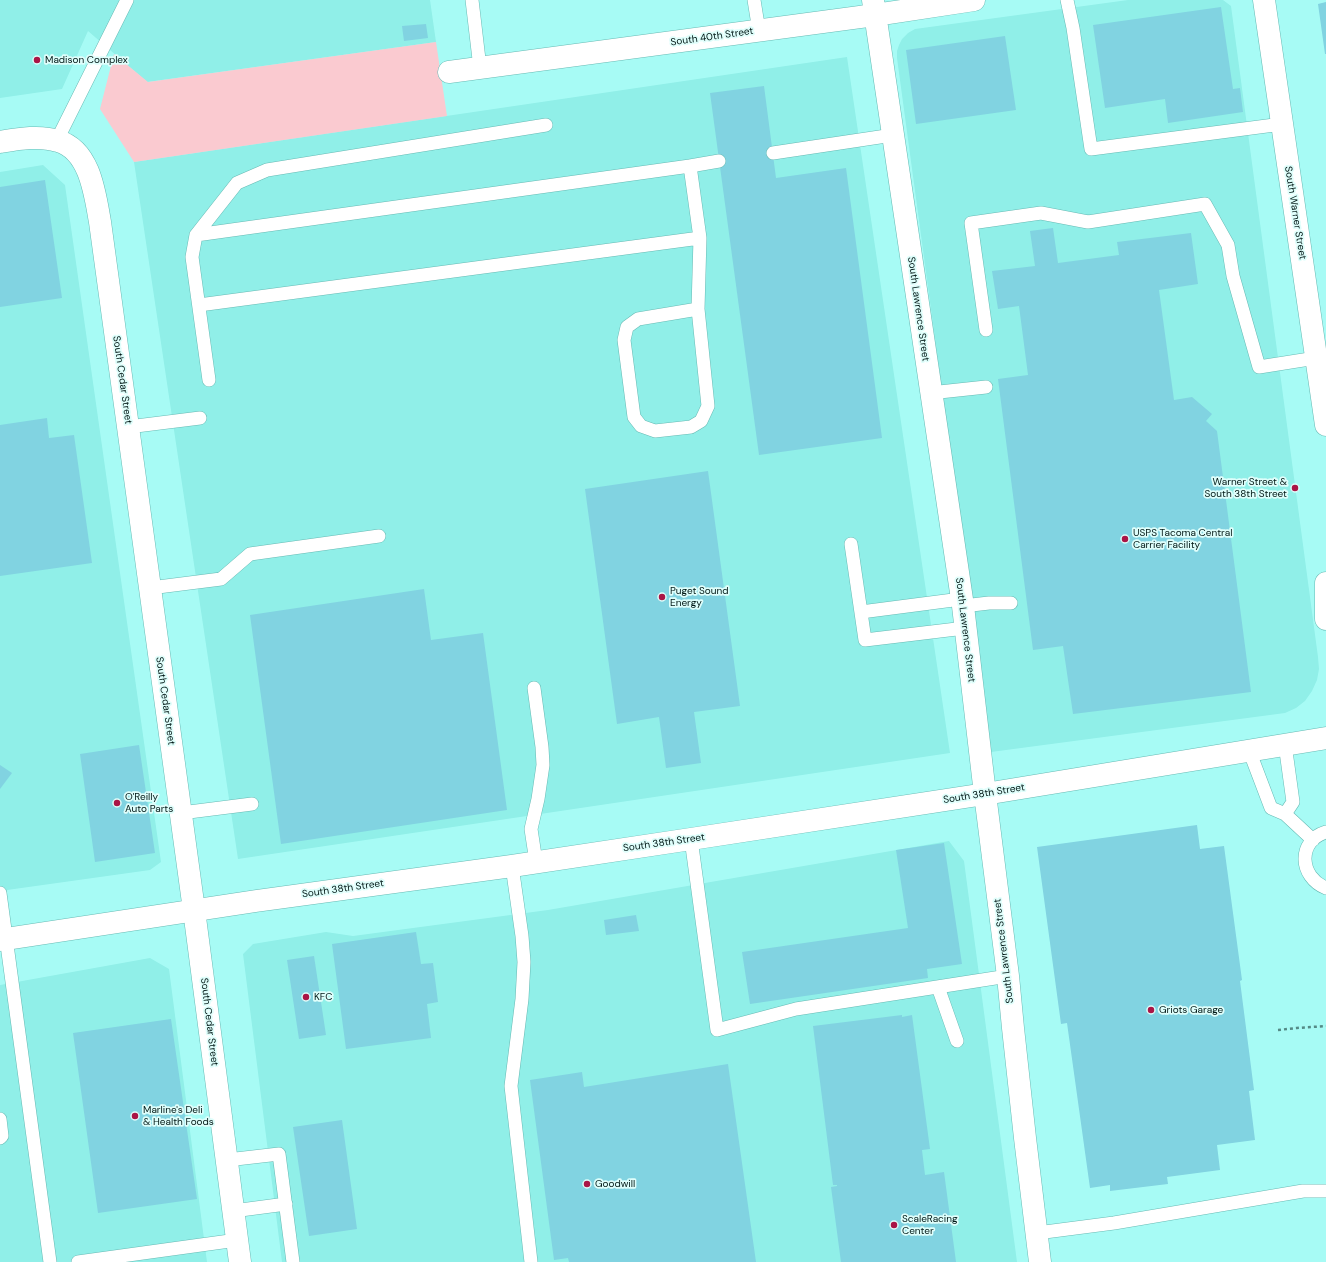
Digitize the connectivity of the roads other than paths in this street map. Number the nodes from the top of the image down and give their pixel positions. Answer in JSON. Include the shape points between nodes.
{"nodes":[{"id":1,"x":126,"y":0,"type":"edge"},
{"id":2,"x":472,"y":0,"type":"edge"},
{"id":3,"x":754,"y":0,"type":"edge"},
{"id":4,"x":974,"y":0,"type":"edge"},
{"id":5,"x":1067,"y":0,"type":"edge"},
{"id":6,"x":1264,"y":0,"type":"edge"},
{"id":7,"x":874,"y":8,"type":"edge"},
{"id":8,"x":759,"y":31,"type":"junction"},
{"id":9,"x":480,"y":68,"type":"junction"},
{"id":10,"x":449,"y":72,"type":"dead end"},
{"id":11,"x":546,"y":124,"type":"dead end"},
{"id":12,"x":1282,"y":124,"type":"junction"},
{"id":13,"x":893,"y":135,"type":"junction"},
{"id":14,"x":0,"y":142,"type":"edge"},
{"id":15,"x":64,"y":144,"type":"junction"},
{"id":16,"x":773,"y":153,"type":"dead end"},
{"id":17,"x":719,"y":161,"type":"dead end"},
{"id":18,"x":690,"y":166,"type":"junction"},
{"id":19,"x":196,"y":236,"type":"junction"},
{"id":20,"x":700,"y":238,"type":"junction"},
{"id":21,"x":199,"y":306,"type":"junction"},
{"id":22,"x":698,"y":309,"type":"junction"},
{"id":23,"x":986,"y":330,"type":"dead end"},
{"id":24,"x":1320,"y":367,"type":"edge"},
{"id":25,"x":210,"y":380,"type":"dead end"},
{"id":26,"x":986,"y":387,"type":"dead end"},
{"id":27,"x":930,"y":393,"type":"junction"},
{"id":28,"x":200,"y":418,"type":"dead end"},
{"id":29,"x":1326,"y":425,"type":"edge"},
{"id":30,"x":128,"y":427,"type":"junction"},
{"id":31,"x":379,"y":536,"type":"dead end"},
{"id":32,"x":851,"y":544,"type":"dead end"},
{"id":33,"x":1326,"y":583,"type":"edge"},
{"id":34,"x":150,"y":588,"type":"junction"},
{"id":35,"x":962,"y":602,"type":"junction"},
{"id":36,"x":1011,"y":603,"type":"dead end"},
{"id":37,"x":861,"y":612,"type":"junction"},
{"id":38,"x":1326,"y":619,"type":"edge"},
{"id":39,"x":965,"y":628,"type":"junction"},
{"id":40,"x":534,"y":688,"type":"dead end"},
{"id":41,"x":1326,"y":738,"type":"edge"},
{"id":42,"x":1285,"y":744,"type":"junction"},
{"id":43,"x":1249,"y":750,"type":"junction"},
{"id":44,"x":984,"y":794,"type":"junction"},
{"id":45,"x":252,"y":804,"type":"dead end"},
{"id":46,"x":181,"y":813,"type":"junction"},
{"id":47,"x":1284,"y":814,"type":"junction"},
{"id":48,"x":1326,"y":832,"type":"edge"},
{"id":49,"x":691,"y":840,"type":"junction"},
{"id":50,"x":1313,"y":840,"type":"junction"},
{"id":51,"x":536,"y":862,"type":"junction"},
{"id":52,"x":512,"y":866,"type":"junction"},
{"id":53,"x":1326,"y":888,"type":"edge"},
{"id":54,"x":0,"y":893,"type":"edge"},
{"id":55,"x":194,"y":910,"type":"junction"},
{"id":56,"x":3,"y":940,"type":"edge"},
{"id":57,"x":1008,"y":976,"type":"junction"},
{"id":58,"x":938,"y":987,"type":"junction"},
{"id":59,"x":957,"y":1041,"type":"dead end"},
{"id":60,"x":0,"y":1119,"type":"edge"},
{"id":61,"x":0,"y":1138,"type":"edge"},
{"id":62,"x":227,"y":1160,"type":"junction"},
{"id":63,"x":1326,"y":1191,"type":"edge"},
{"id":64,"x":286,"y":1204,"type":"junction"},
{"id":65,"x":233,"y":1211,"type":"junction"},
{"id":66,"x":1037,"y":1233,"type":"junction"},
{"id":67,"x":237,"y":1240,"type":"junction"},
{"id":68,"x":50,"y":1262,"type":"edge"},
{"id":69,"x":78,"y":1262,"type":"edge"},
{"id":70,"x":240,"y":1262,"type":"edge"},
{"id":71,"x":293,"y":1262,"type":"edge"},
{"id":72,"x":531,"y":1262,"type":"edge"},
{"id":73,"x":1040,"y":1262,"type":"edge"}],
"edges":[{"from":1,"to":15,"type":"lane"},
{"from":2,"to":9,"type":"lane"},
{"from":3,"to":8,"type":"lane"},
{"from":4,"to":7,"type":"street","name":"South 40th Street"},
{"from":5,"to":12,"type":"lane","via":[[1091,149]]},
{"from":6,"to":12,"type":"street","name":"South Warner Street"},
{"from":7,"to":8,"type":"street","name":"South 40th Street"},
{"from":7,"to":13,"type":"street","name":"South Lawrence Street"},
{"from":8,"to":9,"type":"street","name":"South 40th Street"},
{"from":9,"to":10,"type":"street","name":"South 40th Street"},
{"from":11,"to":19,"type":"lane","via":[[267,170],[237,183]]},
{"from":12,"to":24,"type":"street","name":"South Warner Street"},
{"from":13,"to":16,"type":"lane"},
{"from":13,"to":27,"type":"street","name":"South Lawrence Street"},
{"from":14,"to":15,"type":"street","via":[[24,139]]},
{"from":15,"to":30,"type":"street","name":"South Cedar Street","via":[[86,167],[94,190]]},
{"from":17,"to":18,"type":"lane"},
{"from":18,"to":19,"type":"lane"},
{"from":18,"to":20,"type":"lane"},
{"from":19,"to":21,"type":"lane","via":[[192,256]]},
{"from":20,"to":21,"type":"lane"},
{"from":20,"to":22,"type":"lane"},
{"from":21,"to":25,"type":"lane"},
{"from":22,"to":22,"type":"lane","via":[[638,319],[627,327],[624,340],[634,417],[641,426],[655,431],[691,427],[701,421],[708,406]]},
{"from":23,"to":24,"type":"lane","via":[[971,223],[1041,213],[1088,222],[1205,204],[1228,245],[1232,276],[1259,367]]},
{"from":24,"to":29,"type":"street","name":"South Warner Street"},
{"from":26,"to":27,"type":"lane"},
{"from":27,"to":35,"type":"street","name":"South Lawrence Street"},
{"from":28,"to":30,"type":"lane"},
{"from":30,"to":34,"type":"street","name":"South Cedar Street"},
{"from":31,"to":34,"type":"lane","via":[[250,554],[221,579]]},
{"from":32,"to":37,"type":"lane"},
{"from":33,"to":38,"type":"street"},
{"from":34,"to":46,"type":"street","name":"South Cedar Street"},
{"from":35,"to":36,"type":"lane"},
{"from":35,"to":37,"type":"lane"},
{"from":35,"to":39,"type":"street","name":"South Lawrence Street"},
{"from":37,"to":39,"type":"lane","via":[[865,640]]},
{"from":39,"to":44,"type":"street","name":"South Lawrence Street"},
{"from":40,"to":51,"type":"lane","via":[[543,765],[531,829]]},
{"from":41,"to":42,"type":"street","name":"South 38th Street"},
{"from":42,"to":43,"type":"street","name":"South 38th Street"},
{"from":42,"to":47,"type":"lane","via":[[1293,802]]},
{"from":43,"to":44,"type":"street","name":"South 38th Street"},
{"from":43,"to":47,"type":"lane","via":[[1271,808]]},
{"from":44,"to":49,"type":"street","name":"South 38th Street"},
{"from":44,"to":57,"type":"street","name":"South Lawrence Street"},
{"from":45,"to":46,"type":"lane"},
{"from":46,"to":55,"type":"street","name":"South Cedar Street"},
{"from":47,"to":50,"type":"lane"},
{"from":48,"to":50,"type":"lane"},
{"from":49,"to":51,"type":"street","name":"South 38th Street"},
{"from":49,"to":58,"type":"lane","via":[[717,1030],[796,1009]]},
{"from":50,"to":53,"type":"lane","via":[[1307,849],[1306,869],[1318,885]]},
{"from":51,"to":52,"type":"street","name":"South 38th Street"},
{"from":52,"to":55,"type":"street","name":"South 38th Street"},
{"from":52,"to":72,"type":"lane","via":[[524,962],[511,1086]]},
{"from":54,"to":56,"type":"lane"},
{"from":55,"to":56,"type":"street","name":"South 38th Street"},
{"from":55,"to":62,"type":"street","name":"South Cedar Street"},
{"from":56,"to":68,"type":"lane"},
{"from":57,"to":58,"type":"lane"},
{"from":57,"to":66,"type":"street","name":"South Lawrence Street"},
{"from":58,"to":59,"type":"lane"},
{"from":60,"to":61,"type":"lane"},
{"from":62,"to":64,"type":"lane","via":[[279,1154]]},
{"from":62,"to":65,"type":"street","name":"South Cedar Street"},
{"from":63,"to":66,"type":"lane","via":[[1303,1191]]},
{"from":64,"to":65,"type":"lane"},
{"from":64,"to":71,"type":"lane"},
{"from":65,"to":67,"type":"street","name":"South Cedar Street"},
{"from":66,"to":73,"type":"street","name":"South Lawrence Street"},
{"from":67,"to":69,"type":"lane"},
{"from":67,"to":70,"type":"street","name":"South Cedar Street"}]}
